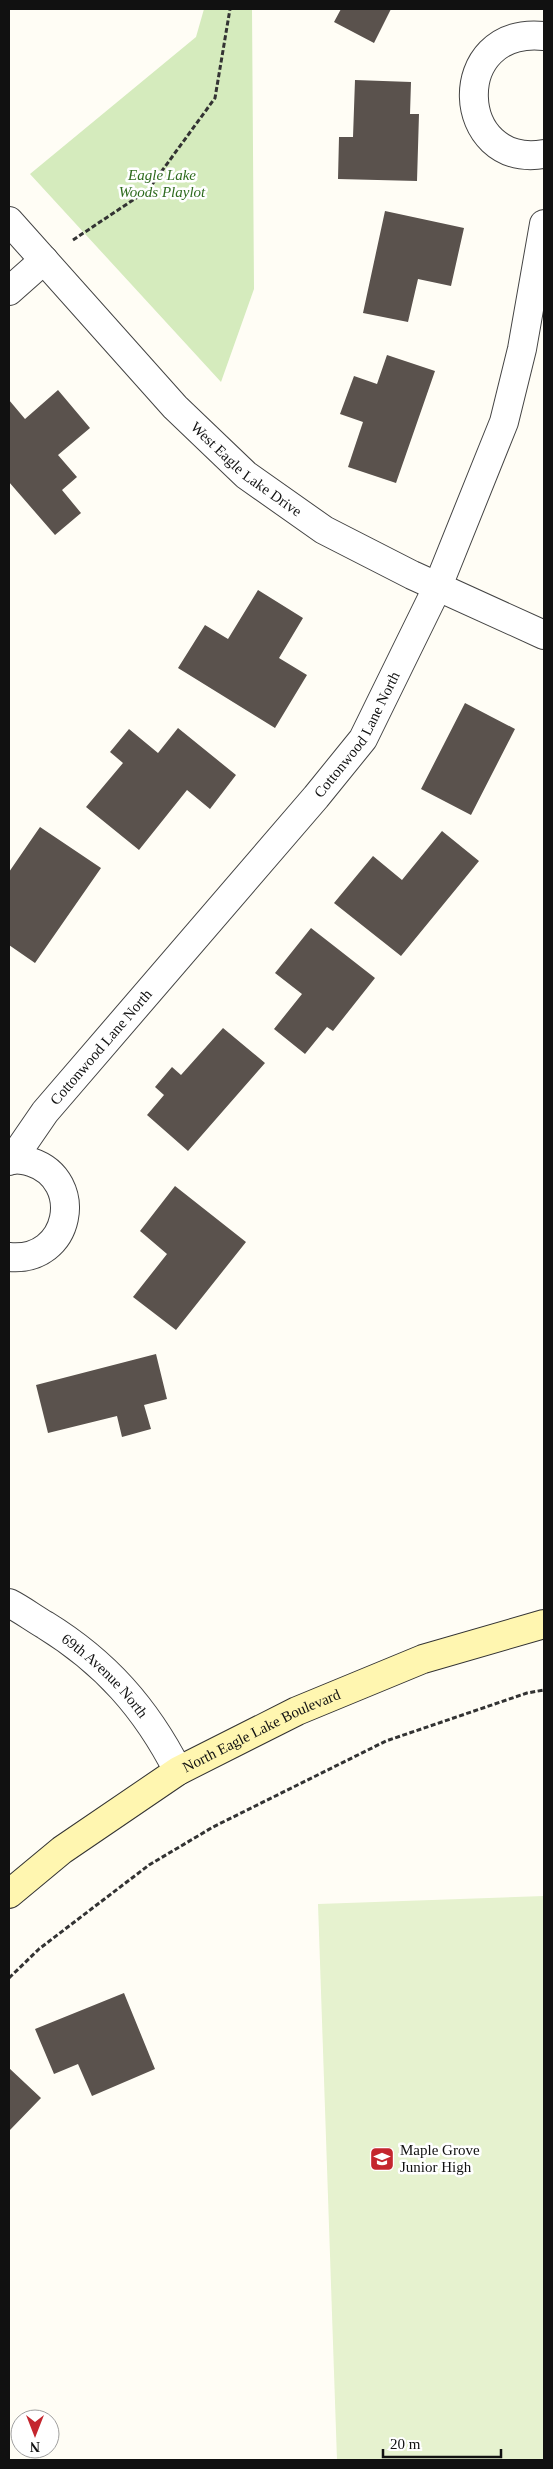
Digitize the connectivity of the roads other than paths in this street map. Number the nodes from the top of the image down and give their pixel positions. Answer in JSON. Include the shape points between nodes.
{"nodes":[{"id":1,"x":544,"y":36,"type":"edge"},
{"id":2,"x":544,"y":154,"type":"edge"},
{"id":3,"x":9,"y":221,"type":"edge"},
{"id":4,"x":544,"y":224,"type":"edge"},
{"id":5,"x":44,"y":260,"type":"junction"},
{"id":6,"x":9,"y":292,"type":"edge"},
{"id":7,"x":438,"y":586,"type":"junction"},
{"id":8,"x":544,"y":635,"type":"edge"},
{"id":9,"x":11,"y":1160,"type":"edge"},
{"id":10,"x":9,"y":1257,"type":"edge"},
{"id":11,"x":9,"y":1603,"type":"edge"},
{"id":12,"x":544,"y":1624,"type":"edge"},
{"id":13,"x":178,"y":1771,"type":"junction"},
{"id":14,"x":9,"y":1894,"type":"edge"}],
"edges":[{"from":1,"to":2,"type":"street","via":[[511,39],[494,48],[482,62],[474,80],[472,99],[476,117],[486,134],[500,146],[517,154]]},
{"from":3,"to":5,"type":"street","name":"West Eagle Lake Drive"},
{"from":4,"to":7,"type":"street","name":"Cottonwood Lane North","via":[[522,349],[504,422]]},
{"from":5,"to":6,"type":"street"},
{"from":5,"to":7,"type":"street","name":"West Eagle Lake Drive","via":[[175,407],[246,475],[324,530]]},
{"from":7,"to":8,"type":"street","name":"West Eagle Lake Drive"},
{"from":7,"to":9,"type":"street","name":"Cottonwood Lane North","via":[[363,739],[45,1112]]},
{"from":9,"to":10,"type":"street","name":"Cottonwood Lane North","via":[[39,1165],[56,1180],[66,1206],[63,1228],[47,1248],[22,1258]]},
{"from":11,"to":13,"type":"street","name":"69th Avenue North","via":[[75,1644],[127,1691],[162,1738]]},
{"from":12,"to":13,"type":"street","name":"North Eagle Lake Boulevard","via":[[423,1659],[297,1711]]},
{"from":13,"to":14,"type":"street","name":"North Eagle Lake Boulevard","via":[[62,1850]]}]}
